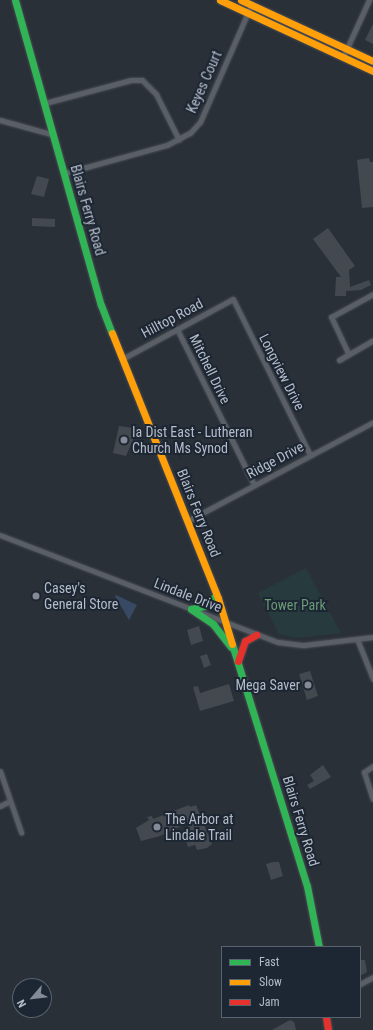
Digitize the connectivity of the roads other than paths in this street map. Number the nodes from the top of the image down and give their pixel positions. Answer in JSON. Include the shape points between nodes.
{"nodes":[{"id":1,"x":15,"y":0,"type":"edge"},
{"id":2,"x":220,"y":0,"type":"edge"},
{"id":3,"x":241,"y":0,"type":"edge"},
{"id":4,"x":370,"y":0,"type":"edge"},
{"id":5,"x":251,"y":5,"type":"junction"},
{"id":6,"x":248,"y":13,"type":"junction"},
{"id":7,"x":347,"y":48,"type":"junction"},
{"id":8,"x":343,"y":57,"type":"junction"},
{"id":9,"x":373,"y":61,"type":"edge"},
{"id":10,"x":373,"y":71,"type":"edge"},
{"id":11,"x":45,"y":103,"type":"junction"},
{"id":12,"x":0,"y":120,"type":"edge"},
{"id":13,"x":54,"y":135,"type":"junction"},
{"id":14,"x":179,"y":140,"type":"junction"},
{"id":15,"x":65,"y":173,"type":"junction"},
{"id":16,"x":373,"y":294,"type":"edge"},
{"id":17,"x":233,"y":299,"type":"joint"},
{"id":18,"x":177,"y":329,"type":"junction"},
{"id":19,"x":373,"y":340,"type":"edge"},
{"id":20,"x":348,"y":353,"type":"junction"},
{"id":21,"x":122,"y":358,"type":"junction"},
{"id":22,"x":339,"y":360,"type":"dead end"},
{"id":23,"x":373,"y":422,"type":"edge"},
{"id":24,"x":310,"y":455,"type":"junction"},
{"id":25,"x":254,"y":484,"type":"junction"},
{"id":26,"x":189,"y":520,"type":"junction"},
{"id":27,"x":0,"y":535,"type":"edge"},
{"id":28,"x":216,"y":595,"type":"junction"},
{"id":29,"x":191,"y":609,"type":"junction"},
{"id":30,"x":226,"y":622,"type":"junction"},
{"id":31,"x":256,"y":635,"type":"junction"},
{"id":32,"x":373,"y":637,"type":"edge"},
{"id":33,"x":357,"y":639,"type":"junction"},
{"id":34,"x":236,"y":653,"type":"junction"},
{"id":35,"x":238,"y":661,"type":"junction"},
{"id":36,"x":373,"y":679,"type":"edge"},
{"id":37,"x":373,"y":766,"type":"edge"},
{"id":38,"x":0,"y":771,"type":"edge"},
{"id":39,"x":373,"y":799,"type":"edge"},
{"id":40,"x":10,"y":801,"type":"junction"},
{"id":41,"x":0,"y":806,"type":"edge"},
{"id":42,"x":21,"y":832,"type":"dead end"},
{"id":43,"x":319,"y":946,"type":"edge"},
{"id":44,"x":373,"y":977,"type":"edge"},
{"id":45,"x":361,"y":983,"type":"edge"},
{"id":46,"x":326,"y":1018,"type":"edge"},
{"id":47,"x":328,"y":1030,"type":"edge"}],
"edges":[{"from":1,"to":11,"type":"main road","name":"Blairs Ferry Road"},
{"from":2,"to":6,"type":"main road"},
{"from":3,"to":5,"type":"main road"},
{"from":4,"to":7,"type":"street"},
{"from":5,"to":6,"type":"street","name":"Keyes Court"},
{"from":5,"to":7,"type":"main road"},
{"from":6,"to":8,"type":"main road"},
{"from":6,"to":14,"type":"street","name":"Keyes Court","via":[[200,122]]},
{"from":7,"to":8,"type":"street"},
{"from":7,"to":9,"type":"main road"},
{"from":8,"to":10,"type":"main road"},
{"from":11,"to":13,"type":"main road","name":"Blairs Ferry Road"},
{"from":11,"to":14,"type":"street","via":[[131,80],[142,80],[156,94]]},
{"from":12,"to":13,"type":"street"},
{"from":13,"to":15,"type":"main road","name":"Blairs Ferry Road"},
{"from":14,"to":15,"type":"street","name":"Keyes Court"},
{"from":15,"to":21,"type":"main road","name":"Blairs Ferry Road","via":[[101,305]]},
{"from":16,"to":20,"type":"street","via":[[331,317]]},
{"from":17,"to":18,"type":"street","name":"Hilltop Road"},
{"from":17,"to":24,"type":"street","name":"Longview Drive"},
{"from":18,"to":21,"type":"street","name":"Hilltop Road"},
{"from":18,"to":25,"type":"street","name":"Mitchell Drive"},
{"from":19,"to":20,"type":"street"},
{"from":20,"to":22,"type":"street"},
{"from":21,"to":26,"type":"main road","name":"Blairs Ferry Road"},
{"from":23,"to":24,"type":"street","name":"Ridge Drive"},
{"from":24,"to":25,"type":"street","name":"Ridge Drive"},
{"from":25,"to":26,"type":"street","name":"Ridge Drive"},
{"from":26,"to":28,"type":"main road","name":"Blairs Ferry Road"},
{"from":27,"to":29,"type":"street","name":"Lindale Drive"},
{"from":28,"to":29,"type":"main road","via":[[208,605]]},
{"from":28,"to":30,"type":"main road","name":"Blairs Ferry Road"},
{"from":29,"to":30,"type":"street","name":"Lindale Drive"},
{"from":29,"to":34,"type":"main road","via":[[213,624]]},
{"from":30,"to":31,"type":"street","name":"Lindale Drive"},
{"from":30,"to":34,"type":"main road","name":"Blairs Ferry Road"},
{"from":31,"to":33,"type":"street","name":"Lindale Drive","via":[[304,645]]},
{"from":31,"to":35,"type":"main road","via":[[245,641]]},
{"from":32,"to":33,"type":"street","name":"Lindale Drive"},
{"from":33,"to":36,"type":"street"},
{"from":34,"to":35,"type":"main road","name":"Blairs Ferry Road"},
{"from":35,"to":43,"type":"main road","name":"Blairs Ferry Road","via":[[307,886]]},
{"from":37,"to":39,"type":"street","via":[[364,772]]},
{"from":38,"to":40,"type":"street"},
{"from":40,"to":41,"type":"street"},
{"from":40,"to":42,"type":"street"},
{"from":44,"to":45,"type":"street"},
{"from":46,"to":47,"type":"main road"}]}
